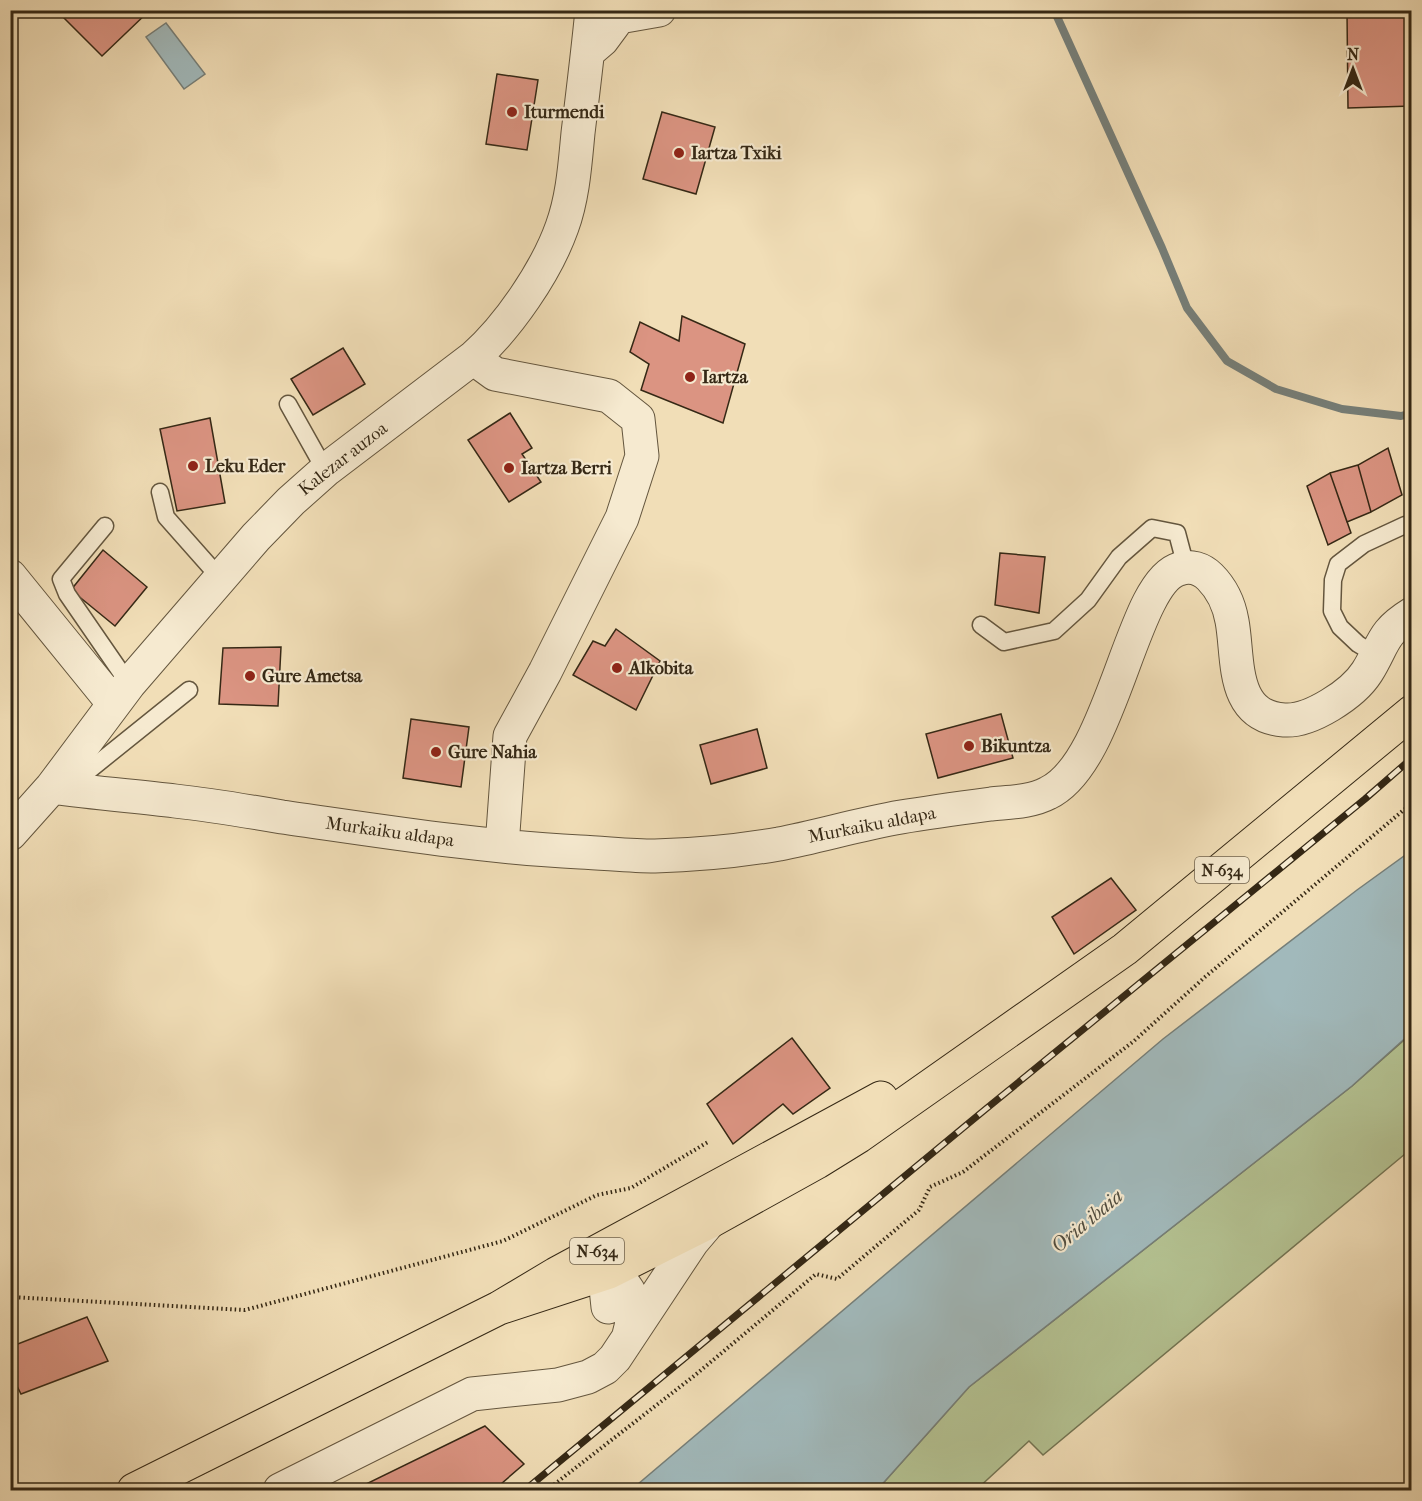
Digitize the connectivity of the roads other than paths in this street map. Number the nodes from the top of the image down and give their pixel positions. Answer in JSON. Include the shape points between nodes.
{"nodes":[{"id":1,"x":592,"y":10,"type":"edge"},
{"id":2,"x":659,"y":10,"type":"edge"},
{"id":3,"x":588,"y":52,"type":"junction"},
{"id":4,"x":473,"y":358,"type":"junction"},
{"id":5,"x":288,"y":404,"type":"dead end"},
{"id":6,"x":327,"y":469,"type":"junction"},
{"id":7,"x":160,"y":492,"type":"dead end"},
{"id":8,"x":1405,"y":525,"type":"dead end"},
{"id":9,"x":105,"y":526,"type":"dead end"},
{"id":10,"x":1186,"y":567,"type":"junction"},
{"id":11,"x":10,"y":576,"type":"edge"},
{"id":12,"x":220,"y":578,"type":"junction"},
{"id":13,"x":1412,"y":614,"type":"edge"},
{"id":14,"x":981,"y":625,"type":"dead end"},
{"id":15,"x":1376,"y":655,"type":"junction"},
{"id":16,"x":189,"y":690,"type":"dead end"},
{"id":17,"x":122,"y":694,"type":"junction"},
{"id":18,"x":1412,"y":712,"type":"edge"},
{"id":19,"x":51,"y":787,"type":"junction"},
{"id":20,"x":10,"y":834,"type":"edge"},
{"id":21,"x":502,"y":846,"type":"junction"},
{"id":22,"x":702,"y":1210,"type":"junction"},
{"id":23,"x":609,"y":1272,"type":"junction"},
{"id":24,"x":559,"y":1281,"type":"junction"},
{"id":25,"x":608,"y":1308,"type":"junction"},
{"id":26,"x":623,"y":1345,"type":"junction"},
{"id":27,"x":134,"y":1491,"type":"edge"},
{"id":28,"x":280,"y":1491,"type":"edge"}],
"edges":[{"from":1,"to":3,"type":"street","name":"Kalezar auzoa"},
{"from":2,"to":3,"type":"street","via":[[620,17]]},
{"from":3,"to":4,"type":"street","name":"Kalezar auzoa","via":[[572,187],[562,227],[515,310],[491,342]]},
{"from":4,"to":6,"type":"street","name":"Kalezar auzoa"},
{"from":4,"to":21,"type":"street","via":[[495,374],[609,396],[638,419],[642,456],[622,518],[510,736]]},
{"from":5,"to":6,"type":"lane"},
{"from":6,"to":12,"type":"street","name":"Kalezar auzoa","via":[[291,501]]},
{"from":7,"to":12,"type":"lane","via":[[166,517]]},
{"from":8,"to":15,"type":"lane","via":[[1364,544],[1338,564],[1333,579],[1332,611],[1340,627]]},
{"from":9,"to":17,"type":"lane","via":[[61,579]]},
{"from":10,"to":14,"type":"lane","via":[[1178,532],[1152,528],[1119,557],[1088,600],[1054,631],[1004,642]]},
{"from":10,"to":15,"type":"street","via":[[1203,572],[1223,595],[1233,624],[1242,691],[1252,706],[1267,717],[1291,720],[1330,704],[1366,675]]},
{"from":10,"to":21,"type":"street","name":"Murkaiku aldapa","via":[[1167,574],[1161,582],[1080,762],[1065,782],[1044,796],[900,817],[736,850],[653,856]]},
{"from":11,"to":17,"type":"street"},
{"from":12,"to":17,"type":"street","name":"Kalezar auzoa"},
{"from":13,"to":15,"type":"street","via":[[1391,629]]},
{"from":16,"to":19,"type":"lane","via":[[87,772]]},
{"from":17,"to":19,"type":"street","name":"Kalezar auzoa"},
{"from":18,"to":22,"type":"highway","number":"N-634","via":[[1092,973],[1005,1031]]},
{"from":19,"to":20,"type":"street","name":"Kalezar auzoa"},
{"from":19,"to":21,"type":"street","name":"Murkaiku aldapa"},
{"from":22,"to":23,"type":"highway","number":"N-634","via":[[628,1249],[615,1260]]},
{"from":22,"to":24,"type":"highway","number":"N-634"},
{"from":22,"to":26,"type":"street","via":[[692,1242]]},
{"from":23,"to":24,"type":"highway","number":"N-634"},
{"from":23,"to":25,"type":"street"},
{"from":23,"to":26,"type":"street","via":[[631,1294],[633,1322]]},
{"from":24,"to":25,"type":"street","via":[[595,1297]]},
{"from":24,"to":27,"type":"highway","number":"N-634"},
{"from":25,"to":26,"type":"street"},
{"from":26,"to":28,"type":"street","via":[[605,1368],[588,1377],[472,1394]]}]}
